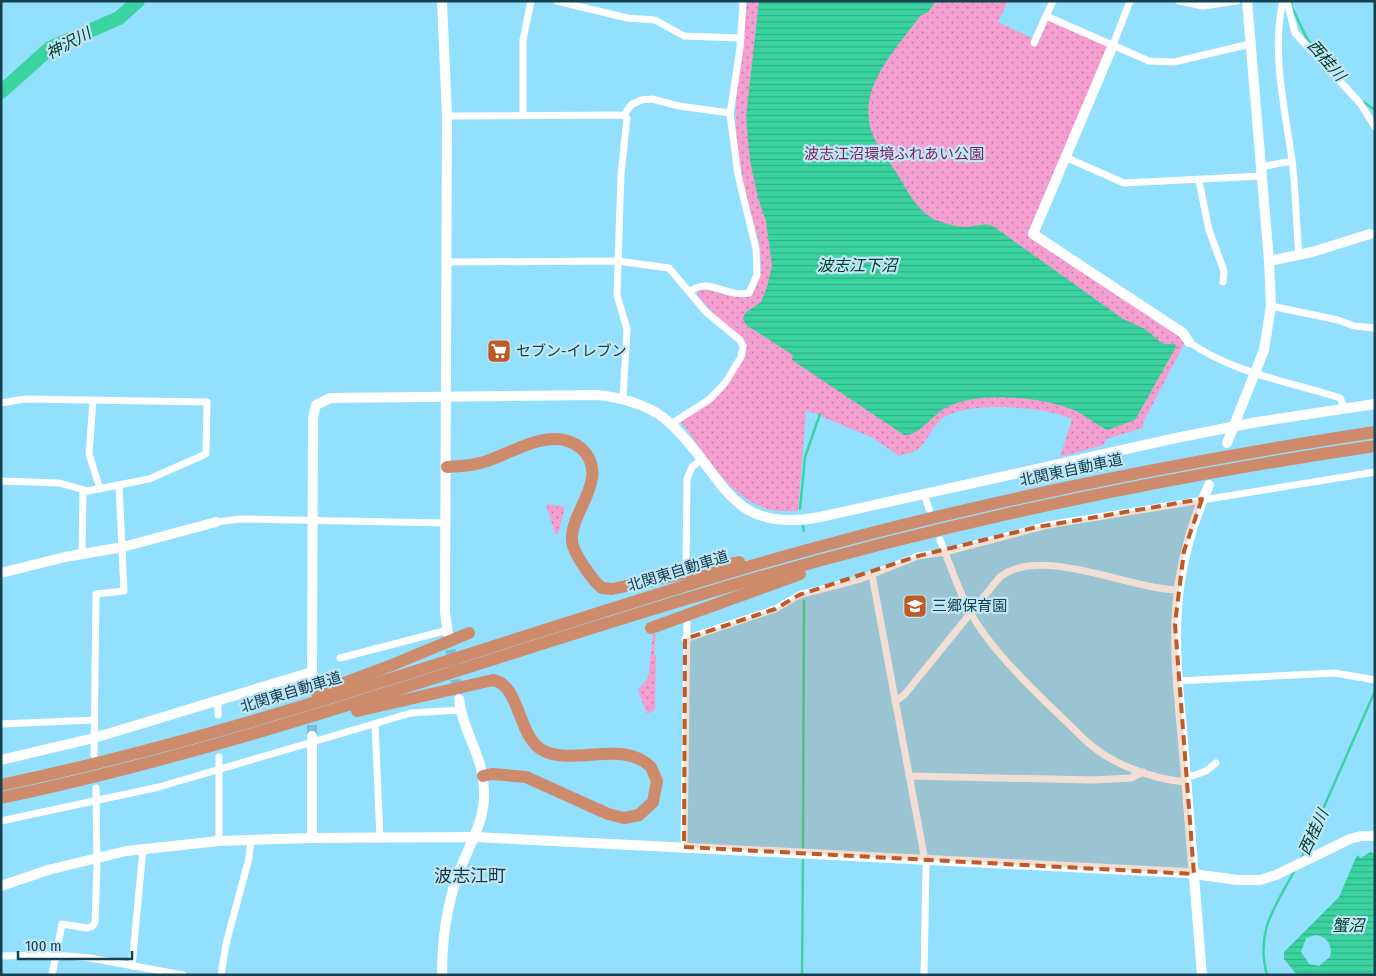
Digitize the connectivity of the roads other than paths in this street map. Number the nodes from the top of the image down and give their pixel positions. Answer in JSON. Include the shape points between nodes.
{"nodes":[{"id":1,"x":442,"y":1,"type":"edge"},
{"id":2,"x":531,"y":1,"type":"edge"},
{"id":3,"x":557,"y":1,"type":"edge"},
{"id":4,"x":743,"y":1,"type":"edge"},
{"id":5,"x":1052,"y":1,"type":"edge"},
{"id":6,"x":1130,"y":1,"type":"edge"},
{"id":7,"x":1179,"y":1,"type":"edge"},
{"id":8,"x":1237,"y":1,"type":"edge"},
{"id":9,"x":1247,"y":1,"type":"edge"},
{"id":10,"x":1283,"y":1,"type":"edge"},
{"id":11,"x":1287,"y":1,"type":"edge"},
{"id":12,"x":1046,"y":16,"type":"junction"},
{"id":13,"x":741,"y":38,"type":"junction"},
{"id":14,"x":1034,"y":43,"type":"dead end"},
{"id":15,"x":1250,"y":44,"type":"junction"},
{"id":16,"x":1113,"y":45,"type":"junction"},
{"id":17,"x":730,"y":113,"type":"junction"},
{"id":18,"x":523,"y":115,"type":"junction"},
{"id":19,"x":624,"y":115,"type":"junction"},
{"id":20,"x":447,"y":116,"type":"junction"},
{"id":21,"x":1375,"y":127,"type":"edge"},
{"id":22,"x":1065,"y":157,"type":"junction"},
{"id":23,"x":1292,"y":161,"type":"junction"},
{"id":24,"x":1261,"y":171,"type":"junction"},
{"id":25,"x":1199,"y":181,"type":"junction"},
{"id":26,"x":1372,"y":233,"type":"edge"},
{"id":27,"x":1299,"y":255,"type":"junction"},
{"id":28,"x":617,"y":261,"type":"junction"},
{"id":29,"x":1269,"y":261,"type":"junction"},
{"id":30,"x":445,"y":262,"type":"junction"},
{"id":31,"x":1223,"y":282,"type":"dead end"},
{"id":32,"x":689,"y":292,"type":"junction"},
{"id":33,"x":1271,"y":306,"type":"junction"},
{"id":34,"x":1375,"y":328,"type":"edge"},
{"id":35,"x":1190,"y":342,"type":"joint"},
{"id":36,"x":1256,"y":373,"type":"junction"},
{"id":37,"x":446,"y":398,"type":"junction"},
{"id":38,"x":623,"y":398,"type":"junction"},
{"id":39,"x":93,"y":401,"type":"junction"},
{"id":40,"x":1,"y":403,"type":"edge"},
{"id":41,"x":1375,"y":404,"type":"edge"},
{"id":42,"x":1345,"y":408,"type":"junction"},
{"id":43,"x":671,"y":424,"type":"junction"},
{"id":44,"x":1234,"y":426,"type":"junction"},
{"id":45,"x":1375,"y":432,"type":"edge"},
{"id":46,"x":1227,"y":443,"type":"dead end"},
{"id":47,"x":1375,"y":446,"type":"edge"},
{"id":48,"x":701,"y":460,"type":"junction"},
{"id":49,"x":447,"y":467,"type":"junction"},
{"id":50,"x":1375,"y":472,"type":"edge"},
{"id":51,"x":1,"y":481,"type":"edge"},
{"id":52,"x":118,"y":485,"type":"junction"},
{"id":53,"x":1208,"y":485,"type":"dead end"},
{"id":54,"x":100,"y":488,"type":"junction"},
{"id":55,"x":83,"y":490,"type":"junction"},
{"id":56,"x":924,"y":494,"type":"junction"},
{"id":57,"x":1202,"y":499,"type":"junction"},
{"id":58,"x":929,"y":509,"type":"dead end"},
{"id":59,"x":313,"y":521,"type":"junction"},
{"id":60,"x":216,"y":522,"type":"joint"},
{"id":61,"x":445,"y":523,"type":"junction"},
{"id":62,"x":923,"y":534,"type":"junction"},
{"id":63,"x":565,"y":538,"type":"dead end"},
{"id":64,"x":940,"y":540,"type":"dead end"},
{"id":65,"x":838,"y":542,"type":"junction"},
{"id":66,"x":123,"y":547,"type":"junction"},
{"id":67,"x":945,"y":552,"type":"junction"},
{"id":68,"x":82,"y":554,"type":"junction"},
{"id":69,"x":686,"y":566,"type":"dead end"},
{"id":70,"x":1,"y":573,"type":"edge"},
{"id":71,"x":872,"y":575,"type":"junction"},
{"id":72,"x":1177,"y":590,"type":"junction"},
{"id":73,"x":971,"y":613,"type":"junction"},
{"id":74,"x":687,"y":623,"type":"dead end"},
{"id":75,"x":651,"y":628,"type":"dead end"},
{"id":76,"x":448,"y":632,"type":"joint"},
{"id":77,"x":469,"y":633,"type":"dead end"},
{"id":78,"x":685,"y":639,"type":"junction"},
{"id":79,"x":340,"y":658,"type":"dead end"},
{"id":80,"x":312,"y":672,"type":"junction"},
{"id":81,"x":1374,"y":680,"type":"edge"},
{"id":82,"x":1177,"y":681,"type":"junction"},
{"id":83,"x":312,"y":685,"type":"dead end"},
{"id":84,"x":459,"y":699,"type":"tunnel mouth"},
{"id":85,"x":218,"y":702,"type":"junction"},
{"id":86,"x":894,"y":702,"type":"junction"},
{"id":87,"x":461,"y":710,"type":"junction"},
{"id":88,"x":218,"y":715,"type":"dead end"},
{"id":89,"x":528,"y":717,"type":"dead end"},
{"id":90,"x":94,"y":720,"type":"junction"},
{"id":91,"x":1,"y":724,"type":"edge"},
{"id":92,"x":374,"y":724,"type":"junction"},
{"id":93,"x":274,"y":728,"type":"junction"},
{"id":94,"x":94,"y":738,"type":"junction"},
{"id":95,"x":190,"y":738,"type":"junction"},
{"id":96,"x":312,"y":740,"type":"junction"},
{"id":97,"x":94,"y":755,"type":"dead end"},
{"id":98,"x":219,"y":757,"type":"dead end"},
{"id":99,"x":1,"y":760,"type":"edge"},
{"id":100,"x":1216,"y":763,"type":"dead end"},
{"id":101,"x":218,"y":770,"type":"junction"},
{"id":102,"x":1143,"y":772,"type":"junction"},
{"id":103,"x":483,"y":776,"type":"junction"},
{"id":104,"x":909,"y":776,"type":"junction"},
{"id":105,"x":1186,"y":780,"type":"junction"},
{"id":106,"x":1,"y":785,"type":"edge"},
{"id":107,"x":96,"y":788,"type":"dead end"},
{"id":108,"x":1,"y":798,"type":"edge"},
{"id":109,"x":96,"y":799,"type":"junction"},
{"id":110,"x":1,"y":821,"type":"edge"},
{"id":111,"x":1375,"y":836,"type":"edge"},
{"id":112,"x":474,"y":837,"type":"junction"},
{"id":113,"x":312,"y":838,"type":"junction"},
{"id":114,"x":380,"y":838,"type":"junction"},
{"id":115,"x":251,"y":839,"type":"junction"},
{"id":116,"x":219,"y":841,"type":"junction"},
{"id":117,"x":684,"y":847,"type":"junction"},
{"id":118,"x":143,"y":849,"type":"junction"},
{"id":119,"x":95,"y":858,"type":"junction"},
{"id":120,"x":925,"y":860,"type":"junction"},
{"id":121,"x":1194,"y":874,"type":"junction"},
{"id":122,"x":1,"y":886,"type":"edge"},
{"id":123,"x":55,"y":955,"type":"junction"},
{"id":124,"x":1,"y":956,"type":"edge"},
{"id":125,"x":132,"y":966,"type":"junction"},
{"id":126,"x":52,"y":975,"type":"edge"},
{"id":127,"x":182,"y":975,"type":"edge"},
{"id":128,"x":221,"y":975,"type":"edge"},
{"id":129,"x":442,"y":975,"type":"edge"},
{"id":130,"x":924,"y":975,"type":"edge"},
{"id":131,"x":1202,"y":975,"type":"edge"}],
"edges":[{"from":1,"to":20,"type":"street"},
{"from":2,"to":18,"type":"street","via":[[523,40]]},
{"from":3,"to":13,"type":"street","via":[[627,18],[655,20],[684,36]]},
{"from":4,"to":13,"type":"street"},
{"from":5,"to":12,"type":"street"},
{"from":6,"to":16,"type":"street"},
{"from":7,"to":8,"type":"street","via":[[1203,6]]},
{"from":9,"to":15,"type":"street"},
{"from":10,"to":23,"type":"street","via":[[1279,38]]},
{"from":11,"to":21,"type":"street","via":[[1295,33],[1360,103]]},
{"from":12,"to":14,"type":"street"},
{"from":12,"to":16,"type":"street"},
{"from":13,"to":17,"type":"street"},
{"from":15,"to":16,"type":"street","via":[[1174,62],[1149,61]]},
{"from":15,"to":24,"type":"street"},
{"from":16,"to":22,"type":"street"},
{"from":17,"to":19,"type":"street","via":[[652,99],[631,105]]},
{"from":17,"to":32,"type":"street","via":[[738,175],[756,249],[757,275],[749,293],[731,293],[704,284]]},
{"from":18,"to":19,"type":"street"},
{"from":18,"to":20,"type":"street"},
{"from":19,"to":28,"type":"street","via":[[627,118]]},
{"from":20,"to":30,"type":"street"},
{"from":22,"to":25,"type":"street","via":[[1124,183]]},
{"from":22,"to":35,"type":"street","via":[[1033,234],[1183,333]]},
{"from":23,"to":24,"type":"street"},
{"from":23,"to":27,"type":"street"},
{"from":24,"to":25,"type":"street"},
{"from":24,"to":29,"type":"street"},
{"from":25,"to":31,"type":"street","via":[[1209,230],[1224,270]]},
{"from":26,"to":27,"type":"street"},
{"from":27,"to":29,"type":"street"},
{"from":28,"to":30,"type":"street"},
{"from":28,"to":32,"type":"street","via":[[669,268]]},
{"from":28,"to":38,"type":"street","via":[[617,295],[627,329]]},
{"from":29,"to":33,"type":"street"},
{"from":30,"to":37,"type":"street"},
{"from":32,"to":43,"type":"street","via":[[706,312],[740,340],[743,351],[734,370],[710,399]]},
{"from":33,"to":34,"type":"street"},
{"from":33,"to":36,"type":"street","via":[[1266,340]]},
{"from":35,"to":36,"type":"street","via":[[1210,355]]},
{"from":36,"to":42,"type":"street","via":[[1340,398]]},
{"from":36,"to":44,"type":"street"},
{"from":37,"to":38,"type":"street","via":[[598,395]]},
{"from":37,"to":49,"type":"street"},
{"from":37,"to":59,"type":"street","via":[[330,398],[316,405],[312,418]]},
{"from":38,"to":43,"type":"street"},
{"from":39,"to":40,"type":"street","via":[[25,399]]},
{"from":39,"to":52,"type":"street","via":[[207,402],[206,454],[149,479]]},
{"from":39,"to":54,"type":"street","via":[[89,454]]},
{"from":41,"to":42,"type":"street"},
{"from":42,"to":44,"type":"street"},
{"from":43,"to":48,"type":"street"},
{"from":44,"to":46,"type":"street"},
{"from":44,"to":56,"type":"street"},
{"from":45,"to":65,"type":"highway","name":"北関東自動車道","via":[[1094,481]]},
{"from":47,"to":62,"type":"highway","name":"北関東自動車道","via":[[1177,478]]},
{"from":48,"to":56,"type":"street","via":[[734,500],[756,514],[779,520],[806,520]]},
{"from":48,"to":69,"type":"street","via":[[692,467],[687,479]]},
{"from":49,"to":61,"type":"street"},
{"from":49,"to":63,"type":"highway","via":[[482,468],[547,445],[571,447],[583,459],[588,475]]},
{"from":49,"to":65,"type":"highway","via":[[482,463],[551,439],[568,441],[579,447],[588,456],[592,475],[572,533],[572,544],[595,582],[606,589]]},
{"from":50,"to":57,"type":"street"},
{"from":51,"to":55,"type":"street","via":[[60,483]]},
{"from":52,"to":54,"type":"street"},
{"from":52,"to":66,"type":"street"},
{"from":53,"to":57,"type":"street"},
{"from":54,"to":55,"type":"street"},
{"from":55,"to":68,"type":"street"},
{"from":56,"to":58,"type":"street"},
{"from":57,"to":67,"type":"street","via":[[1043,526]]},
{"from":57,"to":72,"type":"street","via":[[1187,540]]},
{"from":59,"to":60,"type":"street","via":[[241,519]]},
{"from":59,"to":61,"type":"street"},
{"from":59,"to":80,"type":"street"},
{"from":60,"to":66,"type":"street"},
{"from":61,"to":76,"type":"street"},
{"from":62,"to":75,"type":"highway"},
{"from":62,"to":93,"type":"highway","name":"北関東自動車道","via":[[714,590]]},
{"from":64,"to":67,"type":"street"},
{"from":65,"to":95,"type":"highway","name":"北関東自動車道"},
{"from":66,"to":68,"type":"street"},
{"from":66,"to":90,"type":"street","via":[[124,591],[96,594]]},
{"from":67,"to":71,"type":"street","via":[[918,556]]},
{"from":67,"to":73,"type":"street"},
{"from":68,"to":70,"type":"street"},
{"from":71,"to":78,"type":"street","via":[[799,595],[775,609]]},
{"from":71,"to":86,"type":"street"},
{"from":72,"to":73,"type":"street","via":[[1058,566],[1036,566],[1004,574]]},
{"from":72,"to":82,"type":"street"},
{"from":73,"to":86,"type":"street","via":[[906,694]]},
{"from":73,"to":102,"type":"street","via":[[997,649],[1090,745]]},
{"from":74,"to":78,"type":"street"},
{"from":76,"to":79,"type":"street"},
{"from":77,"to":95,"type":"highway","via":[[392,666]]},
{"from":78,"to":117,"type":"street"},
{"from":80,"to":83,"type":"street"},
{"from":80,"to":85,"type":"street"},
{"from":81,"to":82,"type":"street","via":[[1335,673]]},
{"from":82,"to":105,"type":"street"},
{"from":84,"to":87,"type":"street"},
{"from":85,"to":88,"type":"street"},
{"from":85,"to":94,"type":"street"},
{"from":86,"to":104,"type":"street"},
{"from":87,"to":92,"type":"street","via":[[411,713]]},
{"from":87,"to":103,"type":"street","via":[[477,750]]},
{"from":89,"to":103,"type":"highway","via":[[536,738],[551,748],[627,750],[648,757],[657,767],[662,781],[654,810],[636,822],[616,822],[527,782]]},
{"from":90,"to":91,"type":"street"},
{"from":90,"to":94,"type":"street"},
{"from":92,"to":96,"type":"street"},
{"from":92,"to":114,"type":"street"},
{"from":93,"to":103,"type":"highway","via":[[493,680],[506,686],[527,733],[538,747],[558,754],[634,756],[651,767],[657,788],[653,802],[645,812],[624,818],[526,777]]},
{"from":93,"to":108,"type":"highway","name":"北関東自動車道","via":[[114,772]]},
{"from":94,"to":97,"type":"street"},
{"from":94,"to":99,"type":"street"},
{"from":95,"to":106,"type":"highway","name":"北関東自動車道"},
{"from":96,"to":101,"type":"street"},
{"from":96,"to":113,"type":"street"},
{"from":98,"to":101,"type":"street"},
{"from":100,"to":105,"type":"street"},
{"from":101,"to":109,"type":"street","via":[[159,787]]},
{"from":101,"to":116,"type":"street"},
{"from":102,"to":104,"type":"street","via":[[1131,778],[1092,780]]},
{"from":102,"to":105,"type":"street"},
{"from":103,"to":112,"type":"street","via":[[483,808]]},
{"from":104,"to":120,"type":"street"},
{"from":105,"to":121,"type":"street"},
{"from":107,"to":109,"type":"street"},
{"from":109,"to":110,"type":"street","via":[[64,809]]},
{"from":109,"to":119,"type":"street"},
{"from":111,"to":121,"type":"street","via":[[1350,839],[1286,870],[1251,881]]},
{"from":112,"to":114,"type":"street"},
{"from":112,"to":117,"type":"street"},
{"from":112,"to":129,"type":"street","via":[[456,879],[447,911]]},
{"from":113,"to":114,"type":"street"},
{"from":113,"to":115,"type":"street"},
{"from":115,"to":116,"type":"street"},
{"from":115,"to":128,"type":"street"},
{"from":116,"to":118,"type":"street"},
{"from":117,"to":120,"type":"street"},
{"from":118,"to":119,"type":"street"},
{"from":118,"to":125,"type":"street"},
{"from":119,"to":122,"type":"street"},
{"from":119,"to":123,"type":"street","via":[[94,924],[88,928],[63,923]]},
{"from":120,"to":121,"type":"street"},
{"from":120,"to":130,"type":"street"},
{"from":121,"to":131,"type":"street"},
{"from":123,"to":124,"type":"street"},
{"from":123,"to":125,"type":"street"},
{"from":123,"to":126,"type":"street"},
{"from":125,"to":127,"type":"street"}]}
